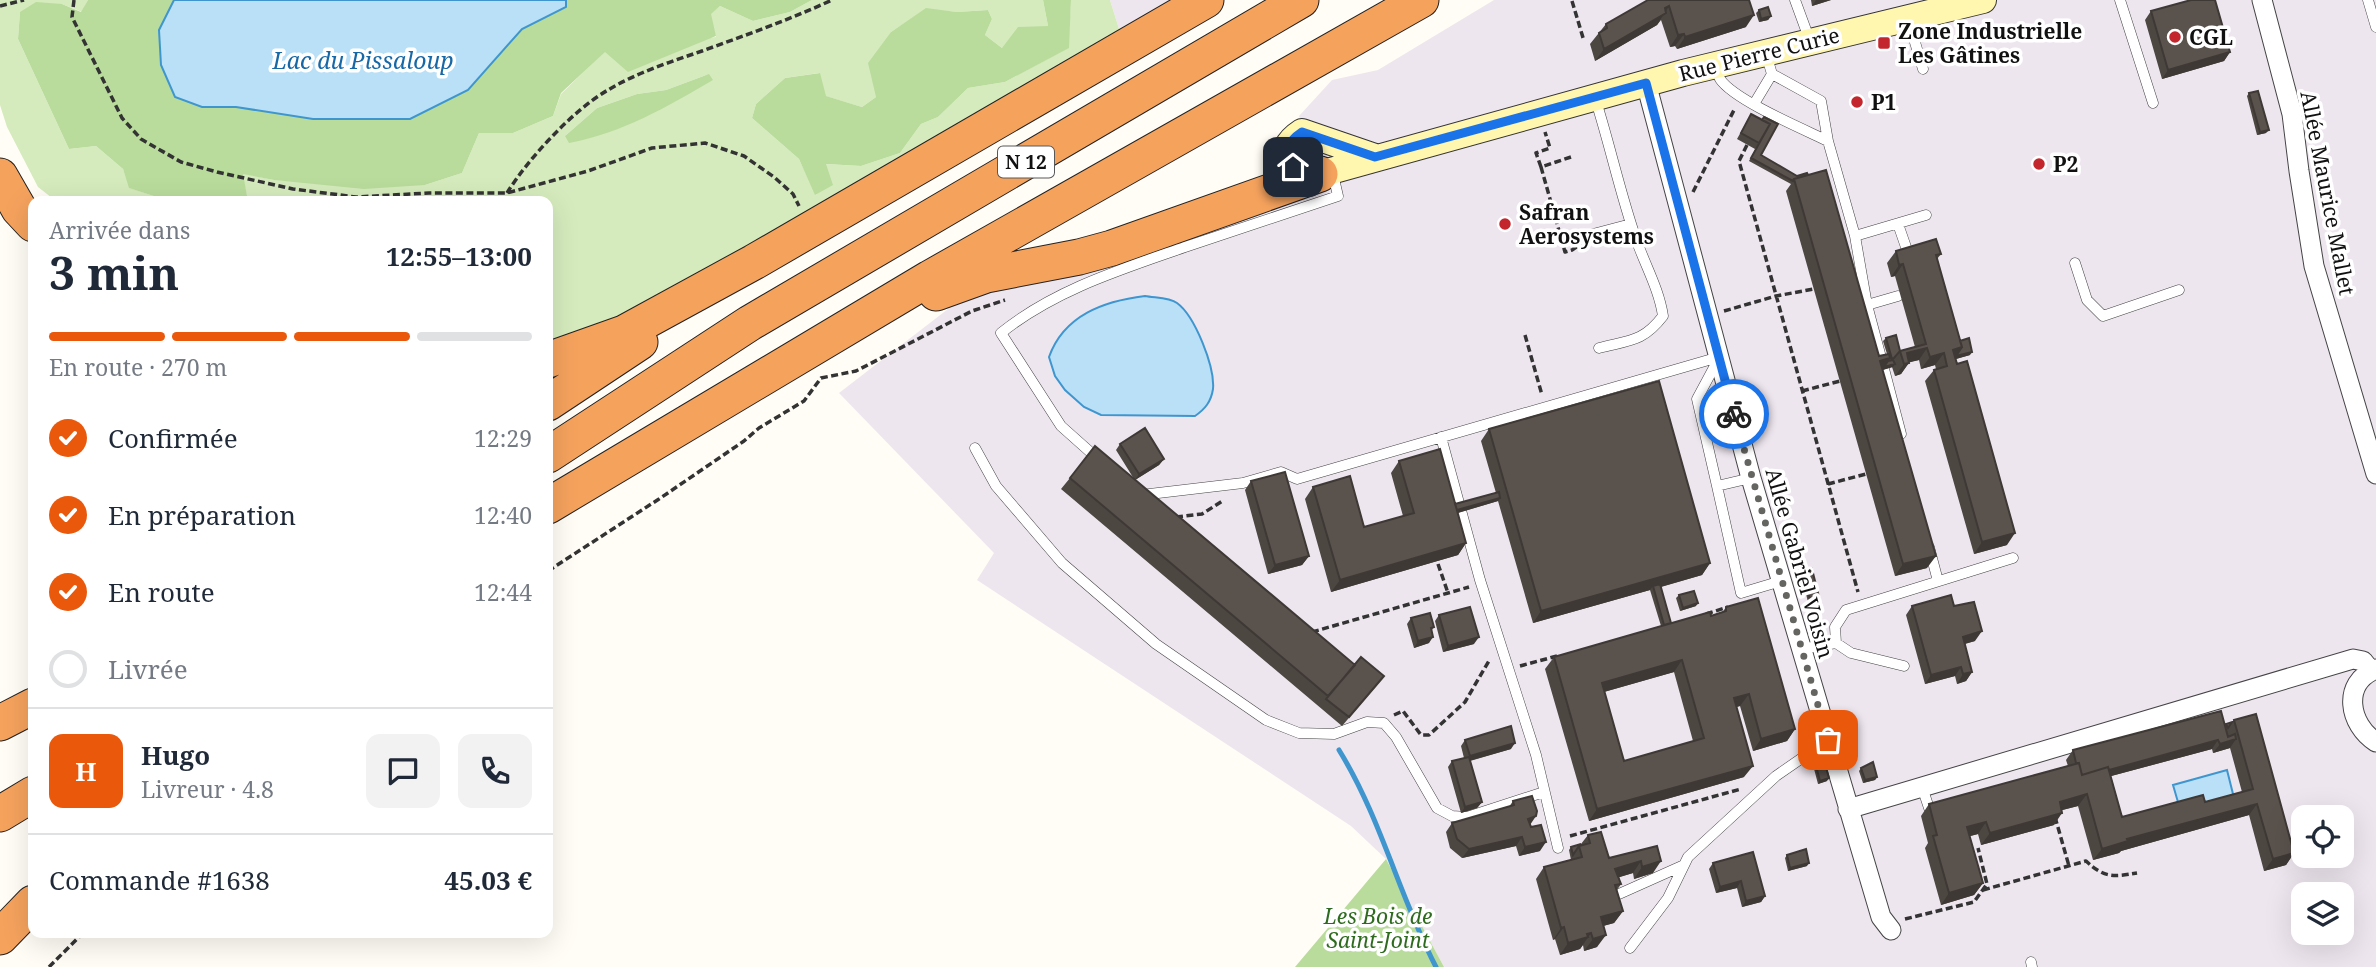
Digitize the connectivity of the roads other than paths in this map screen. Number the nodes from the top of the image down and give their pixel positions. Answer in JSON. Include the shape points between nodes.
{"nodes":[{"id":1,"x":1206,"y":0,"type":"edge"},
{"id":2,"x":1301,"y":0,"type":"edge"},
{"id":3,"x":1422,"y":0,"type":"edge"},
{"id":4,"x":1795,"y":0,"type":"edge"},
{"id":5,"x":1983,"y":0,"type":"edge"},
{"id":6,"x":2120,"y":0,"type":"edge"},
{"id":7,"x":2262,"y":0,"type":"edge"},
{"id":8,"x":2368,"y":0,"type":"edge"},
{"id":9,"x":1908,"y":18,"type":"junction"},
{"id":10,"x":2376,"y":27,"type":"edge"},
{"id":11,"x":1810,"y":41,"type":"junction"},
{"id":12,"x":1769,"y":63,"type":"junction"},
{"id":13,"x":1716,"y":65,"type":"junction"},
{"id":14,"x":1923,"y":69,"type":"dead end"},
{"id":15,"x":1646,"y":83,"type":"junction"},
{"id":16,"x":1595,"y":97,"type":"junction"},
{"id":17,"x":2153,"y":103,"type":"dead end"},
{"id":18,"x":1754,"y":104,"type":"junction"},
{"id":19,"x":1828,"y":141,"type":"junction"},
{"id":20,"x":1375,"y":157,"type":"junction"},
{"id":21,"x":1326,"y":172,"type":"junction"},
{"id":22,"x":0,"y":176,"type":"edge"},
{"id":23,"x":1926,"y":215,"type":"dead end"},
{"id":24,"x":28,"y":219,"type":"edge"},
{"id":25,"x":1898,"y":224,"type":"junction"},
{"id":26,"x":1631,"y":225,"type":"junction"},
{"id":27,"x":1593,"y":234,"type":"road end"},
{"id":28,"x":1855,"y":236,"type":"junction"},
{"id":29,"x":1907,"y":250,"type":"edge"},
{"id":30,"x":754,"y":262,"type":"junction"},
{"id":31,"x":2075,"y":262,"type":"dead end"},
{"id":32,"x":2179,"y":290,"type":"dead end"},
{"id":33,"x":1898,"y":296,"type":"dead end"},
{"id":34,"x":1867,"y":305,"type":"junction"},
{"id":35,"x":846,"y":327,"type":"junction"},
{"id":36,"x":1599,"y":348,"type":"dead end"},
{"id":37,"x":1719,"y":357,"type":"junction"},
{"id":38,"x":553,"y":358,"type":"edge"},
{"id":39,"x":553,"y":400,"type":"edge"},
{"id":40,"x":1441,"y":437,"type":"junction"},
{"id":41,"x":975,"y":448,"type":"dead end"},
{"id":42,"x":1904,"y":449,"type":"edge"},
{"id":43,"x":553,"y":452,"type":"edge"},
{"id":44,"x":1110,"y":469,"type":"edge"},
{"id":45,"x":2376,"y":474,"type":"edge"},
{"id":46,"x":1751,"y":478,"type":"junction"},
{"id":47,"x":1717,"y":486,"type":"junction"},
{"id":48,"x":1130,"y":487,"type":"edge"},
{"id":49,"x":553,"y":503,"type":"edge"},
{"id":50,"x":1928,"y":541,"type":"edge"},
{"id":51,"x":2013,"y":558,"type":"dead end"},
{"id":52,"x":1781,"y":581,"type":"junction"},
{"id":53,"x":1938,"y":581,"type":"junction"},
{"id":54,"x":1836,"y":643,"type":"junction"},
{"id":55,"x":1801,"y":649,"type":"junction"},
{"id":56,"x":1904,"y":666,"type":"dead end"},
{"id":57,"x":2374,"y":670,"type":"edge"},
{"id":58,"x":28,"y":709,"type":"edge"},
{"id":59,"x":0,"y":723,"type":"edge"},
{"id":60,"x":1828,"y":740,"type":"junction"},
{"id":61,"x":2376,"y":742,"type":"edge"},
{"id":62,"x":1922,"y":787,"type":"junction"},
{"id":63,"x":1544,"y":792,"type":"junction"},
{"id":64,"x":28,"y":797,"type":"edge"},
{"id":65,"x":1929,"y":808,"type":"edge"},
{"id":66,"x":1848,"y":809,"type":"junction"},
{"id":67,"x":0,"y":814,"type":"edge"},
{"id":68,"x":1557,"y":844,"type":"road end"},
{"id":69,"x":1684,"y":865,"type":"junction"},
{"id":70,"x":28,"y":892,"type":"edge"},
{"id":71,"x":1619,"y":894,"type":"edge"},
{"id":72,"x":28,"y":908,"type":"edge"},
{"id":73,"x":0,"y":917,"type":"edge"},
{"id":74,"x":1889,"y":927,"type":"road end"},
{"id":75,"x":0,"y":937,"type":"edge"},
{"id":76,"x":1630,"y":948,"type":"dead end"}],
"edges":[{"from":1,"to":30,"type":"highway"},
{"from":2,"to":43,"type":"highway","number":"N 12","via":[[750,323]]},
{"from":3,"to":35,"type":"highway","number":"N 12"},
{"from":4,"to":11,"type":"lane"},
{"from":5,"to":9,"type":"street","name":"Rue Pierre Curie"},
{"from":6,"to":17,"type":"lane"},
{"from":7,"to":45,"type":"street","name":"Allée Maurice Mallet","via":[[2292,114],[2314,266]]},
{"from":8,"to":10,"type":"lane"},
{"from":9,"to":11,"type":"street","name":"Rue Pierre Curie"},
{"from":9,"to":14,"type":"lane"},
{"from":11,"to":12,"type":"street","name":"Rue Pierre Curie"},
{"from":12,"to":13,"type":"street","name":"Rue Pierre Curie"},
{"from":12,"to":18,"type":"lane"},
{"from":12,"to":19,"type":"lane","via":[[1821,101]]},
{"from":13,"to":15,"type":"street","name":"Rue Pierre Curie"},
{"from":13,"to":18,"type":"lane","via":[[1720,79]]},
{"from":15,"to":16,"type":"street","name":"Rue Pierre Curie"},
{"from":15,"to":37,"type":"street","name":"Allée Gabriel Voisin"},
{"from":16,"to":20,"type":"street","name":"Rue Pierre Curie"},
{"from":16,"to":26,"type":"lane"},
{"from":18,"to":19,"type":"lane"},
{"from":19,"to":28,"type":"lane"},
{"from":20,"to":21,"type":"street","name":"Rue Pierre Curie"},
{"from":20,"to":21,"type":"street","via":[[1302,132],[1293,138],[1287,146],[1293,167],[1305,173]]},
{"from":21,"to":35,"type":"highway","via":[[1112,248],[986,275],[933,294],[880,324]]},
{"from":21,"to":44,"type":"lane","via":[[1338,195],[1121,269],[1021,316],[1001,333],[1060,426]]},
{"from":22,"to":24,"type":"highway"},
{"from":23,"to":25,"type":"lane"},
{"from":25,"to":28,"type":"lane"},
{"from":25,"to":29,"type":"lane"},
{"from":26,"to":27,"type":"lane"},
{"from":26,"to":36,"type":"lane","via":[[1660,296],[1663,316],[1650,332]]},
{"from":28,"to":34,"type":"lane"},
{"from":30,"to":38,"type":"highway","via":[[624,333]]},
{"from":30,"to":39,"type":"highway","via":[[722,290]]},
{"from":31,"to":32,"type":"lane","via":[[2087,300],[2103,316]]},
{"from":33,"to":34,"type":"lane"},
{"from":34,"to":42,"type":"lane"},
{"from":35,"to":49,"type":"highway","number":"N 12"},
{"from":37,"to":40,"type":"lane"},
{"from":37,"to":46,"type":"street","name":"Allée Gabriel Voisin"},
{"from":37,"to":47,"type":"lane","via":[[1697,399]]},
{"from":40,"to":48,"type":"lane","via":[[1297,479],[1281,472],[1243,483],[1140,495]]},
{"from":40,"to":63,"type":"lane"},
{"from":41,"to":63,"type":"lane","via":[[996,486],[1062,563],[1156,645],[1266,720],[1299,733],[1334,734],[1367,722],[1384,723],[1437,808],[1452,816],[1467,817]]},
{"from":46,"to":47,"type":"lane"},
{"from":46,"to":52,"type":"street","name":"Allée Gabriel Voisin"},
{"from":47,"to":52,"type":"lane","via":[[1741,593]]},
{"from":50,"to":53,"type":"lane"},
{"from":51,"to":53,"type":"lane"},
{"from":52,"to":55,"type":"street","name":"Allée Gabriel Voisin"},
{"from":53,"to":54,"type":"lane","via":[[1846,610],[1835,627]]},
{"from":54,"to":55,"type":"lane"},
{"from":54,"to":56,"type":"lane","via":[[1851,653]]},
{"from":55,"to":60,"type":"street","name":"Allée Gabriel Voisin"},
{"from":57,"to":61,"type":"street","via":[[2362,678],[2352,704],[2359,727]]},
{"from":57,"to":62,"type":"street","via":[[2363,660],[2353,659]]},
{"from":58,"to":59,"type":"highway"},
{"from":60,"to":66,"type":"street","name":"Allée Gabriel Voisin"},
{"from":60,"to":69,"type":"lane","via":[[1770,782]]},
{"from":62,"to":65,"type":"lane"},
{"from":62,"to":66,"type":"street"},
{"from":63,"to":68,"type":"lane"},
{"from":64,"to":67,"type":"highway"},
{"from":66,"to":74,"type":"street","name":"Allée Gabriel Voisin","via":[[1881,917]]},
{"from":69,"to":71,"type":"lane"},
{"from":69,"to":76,"type":"lane","via":[[1668,898]]},
{"from":70,"to":73,"type":"highway"},
{"from":72,"to":75,"type":"highway"}]}
